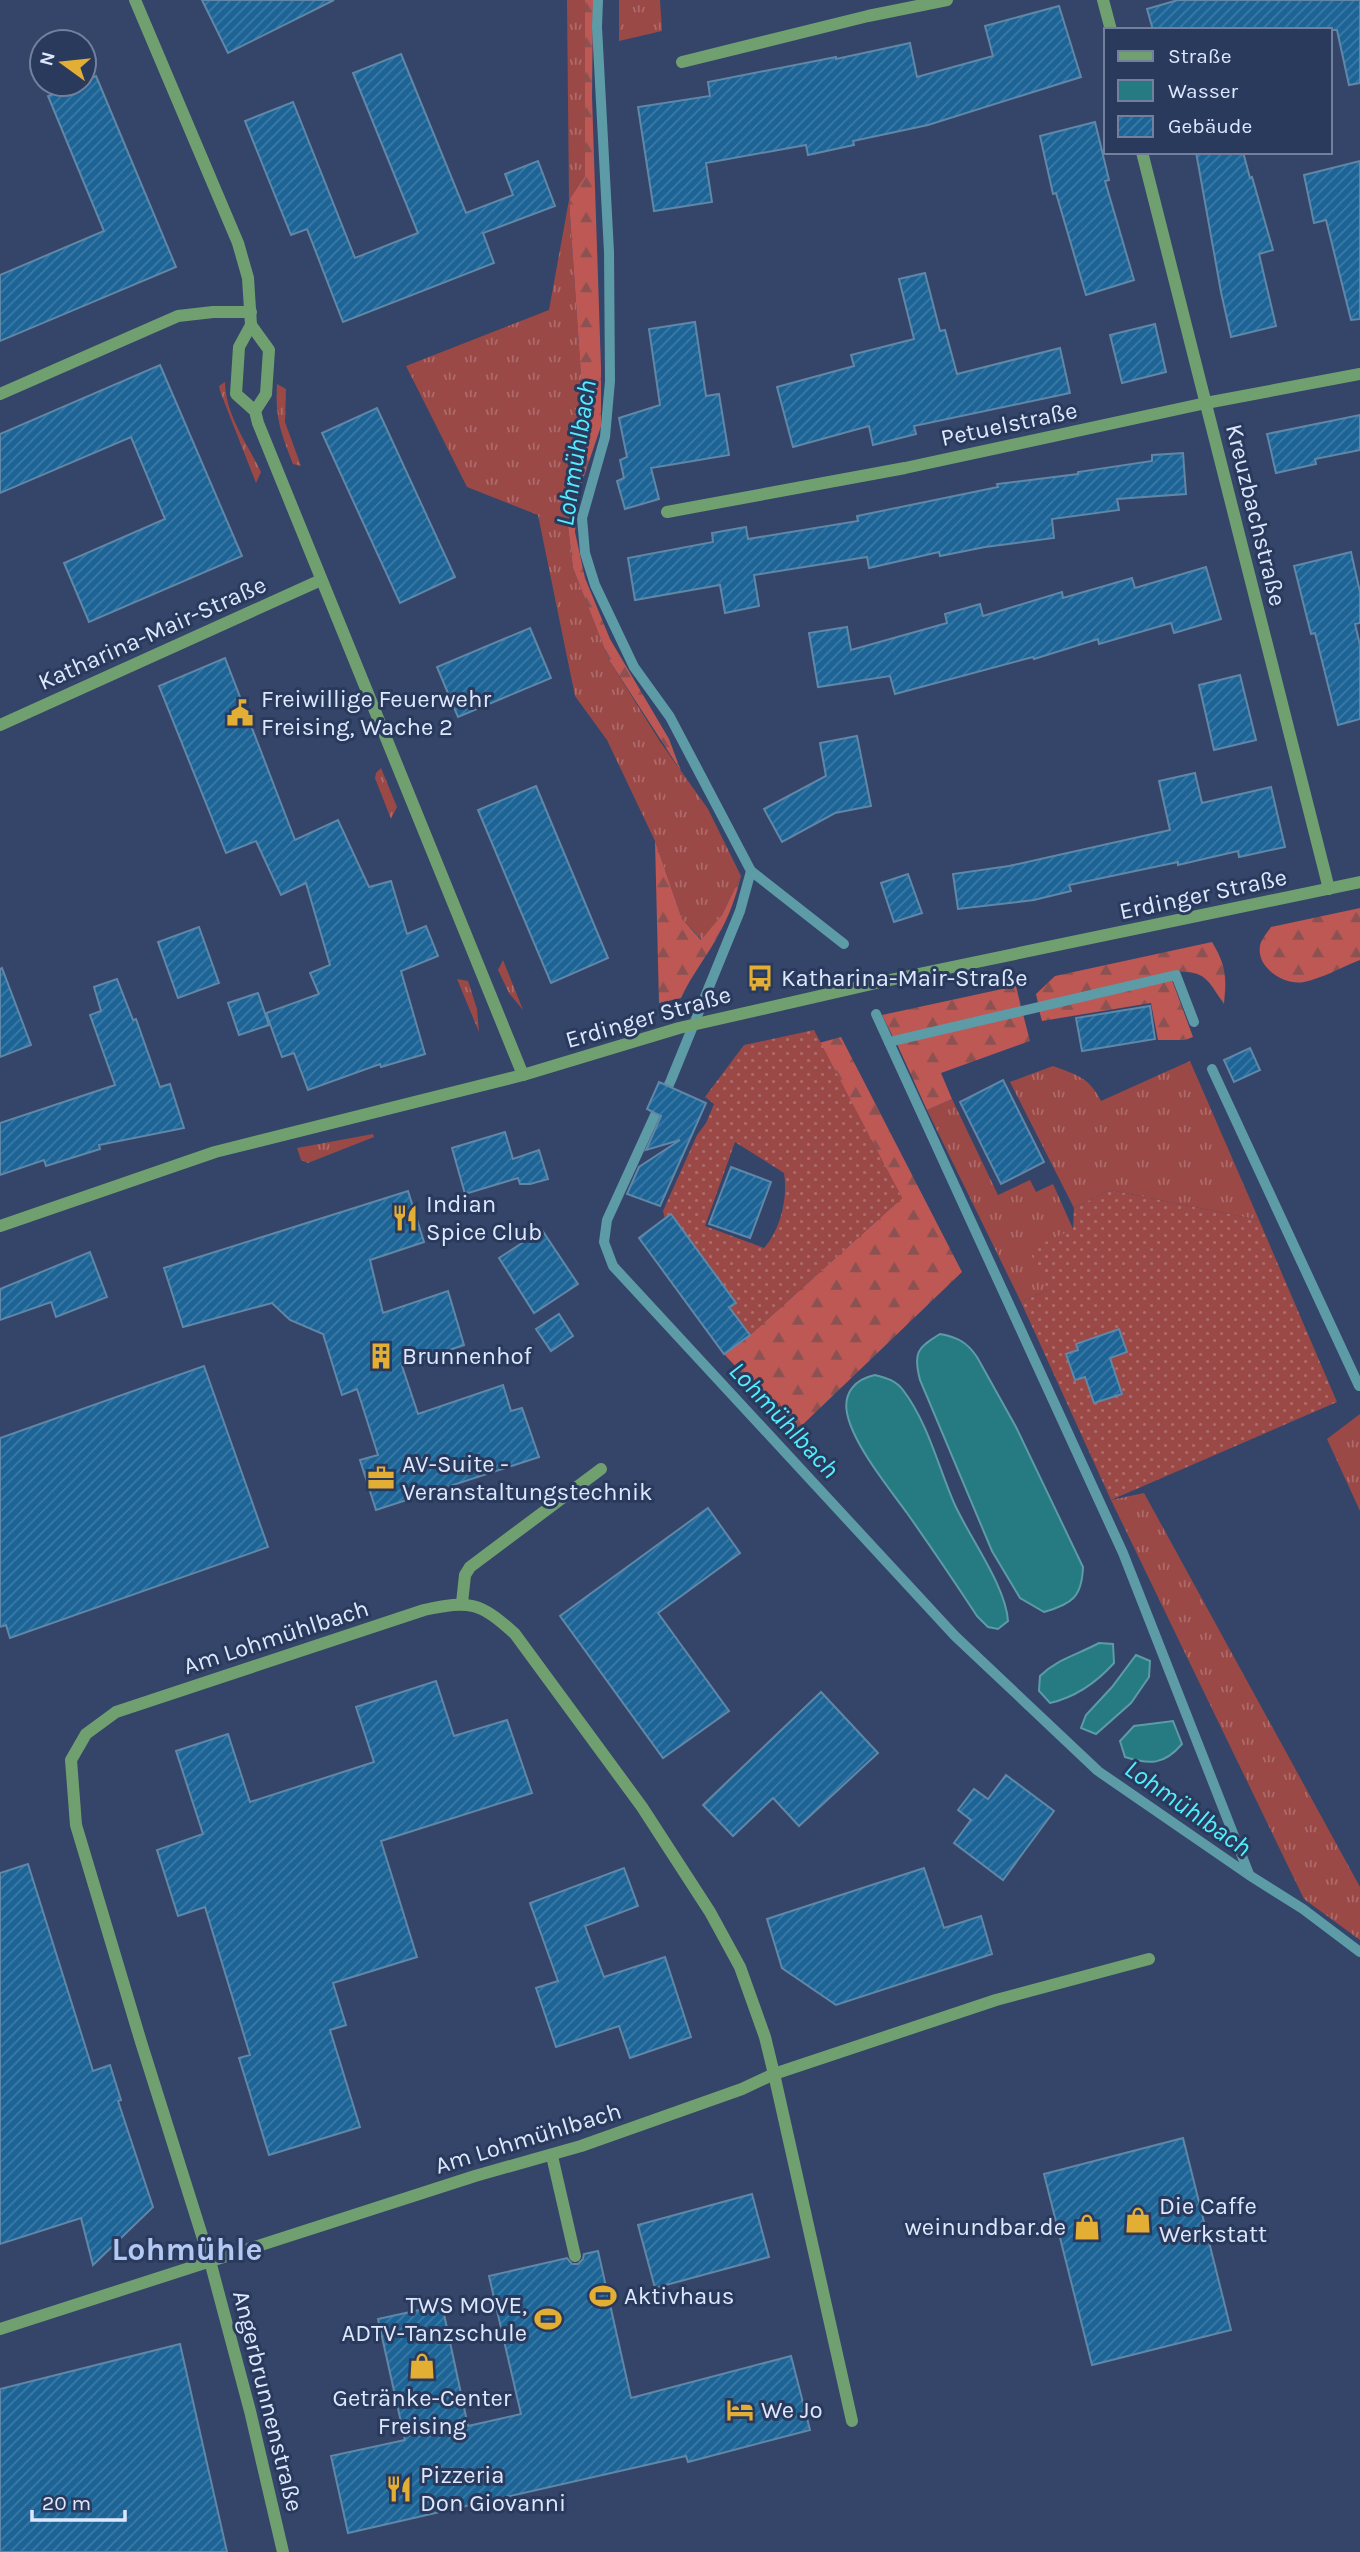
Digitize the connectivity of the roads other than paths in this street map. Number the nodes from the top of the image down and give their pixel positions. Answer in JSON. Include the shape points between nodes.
{"nodes":[{"id":1,"x":135,"y":0,"type":"edge"},
{"id":2,"x":947,"y":0,"type":"edge"},
{"id":3,"x":1103,"y":0,"type":"edge"},
{"id":4,"x":1110,"y":28,"type":"edge"},
{"id":5,"x":682,"y":62,"type":"dead end"},
{"id":6,"x":1143,"y":154,"type":"edge"},
{"id":7,"x":251,"y":318,"type":"junction"},
{"id":8,"x":1360,"y":374,"type":"edge"},
{"id":9,"x":0,"y":394,"type":"edge"},
{"id":10,"x":1206,"y":402,"type":"junction"},
{"id":11,"x":255,"y":411,"type":"junction"},
{"id":12,"x":667,"y":512,"type":"dead end"},
{"id":13,"x":321,"y":580,"type":"junction"},
{"id":14,"x":0,"y":725,"type":"edge"},
{"id":15,"x":1360,"y":882,"type":"edge"},
{"id":16,"x":1329,"y":889,"type":"junction"},
{"id":17,"x":523,"y":1075,"type":"junction"},
{"id":18,"x":0,"y":1226,"type":"edge"},
{"id":19,"x":601,"y":1469,"type":"dead end"},
{"id":20,"x":462,"y":1603,"type":"junction"},
{"id":21,"x":1149,"y":1959,"type":"dead end"},
{"id":22,"x":774,"y":2074,"type":"junction"},
{"id":23,"x":552,"y":2156,"type":"junction"},
{"id":24,"x":575,"y":2256,"type":"dead end"},
{"id":25,"x":211,"y":2260,"type":"junction"},
{"id":26,"x":0,"y":2329,"type":"edge"},
{"id":27,"x":852,"y":2421,"type":"dead end"},
{"id":28,"x":283,"y":2552,"type":"edge"}],
"edges":[{"from":1,"to":7,"type":"street","via":[[238,243],[248,278]]},
{"from":2,"to":5,"type":"street"},
{"from":3,"to":4,"type":"street"},
{"from":6,"to":10,"type":"street","name":"Kreuzbachstraße"},
{"from":7,"to":9,"type":"street","via":[[213,312],[178,316]]},
{"from":7,"to":11,"type":"street","via":[[270,350],[266,394]]},
{"from":7,"to":11,"type":"street","via":[[239,347],[235,381],[236,394]]},
{"from":8,"to":10,"type":"street","name":"Petuelstraße"},
{"from":10,"to":12,"type":"street","name":"Petuelstraße","via":[[934,462]]},
{"from":10,"to":16,"type":"street","name":"Kreuzbachstraße"},
{"from":11,"to":13,"type":"street"},
{"from":13,"to":14,"type":"street","name":"Katharina-Mair-Straße"},
{"from":13,"to":17,"type":"street"},
{"from":15,"to":16,"type":"street","name":"Erdinger Straße"},
{"from":16,"to":17,"type":"street","name":"Erdinger Straße","via":[[726,1017]]},
{"from":17,"to":18,"type":"street","name":"Erdinger Straße","via":[[215,1152]]},
{"from":19,"to":20,"type":"street","via":[[470,1567]]},
{"from":20,"to":22,"type":"street","via":[[494,1615],[514,1634],[650,1821],[740,1967]]},
{"from":20,"to":25,"type":"street","name":"Am Lohmühlbach","via":[[338,1637],[116,1712],[86,1734],[71,1760],[76,1825]]},
{"from":21,"to":22,"type":"street","name":"Am Lohmühlbach","via":[[996,2000]]},
{"from":22,"to":23,"type":"street","name":"Am Lohmühlbach"},
{"from":22,"to":27,"type":"street"},
{"from":23,"to":24,"type":"street"},
{"from":23,"to":25,"type":"street","name":"Am Lohmühlbach"},
{"from":25,"to":26,"type":"street","name":"Am Lohmühlbach"},
{"from":25,"to":28,"type":"street","name":"Angerbrunnenstraße"}]}
